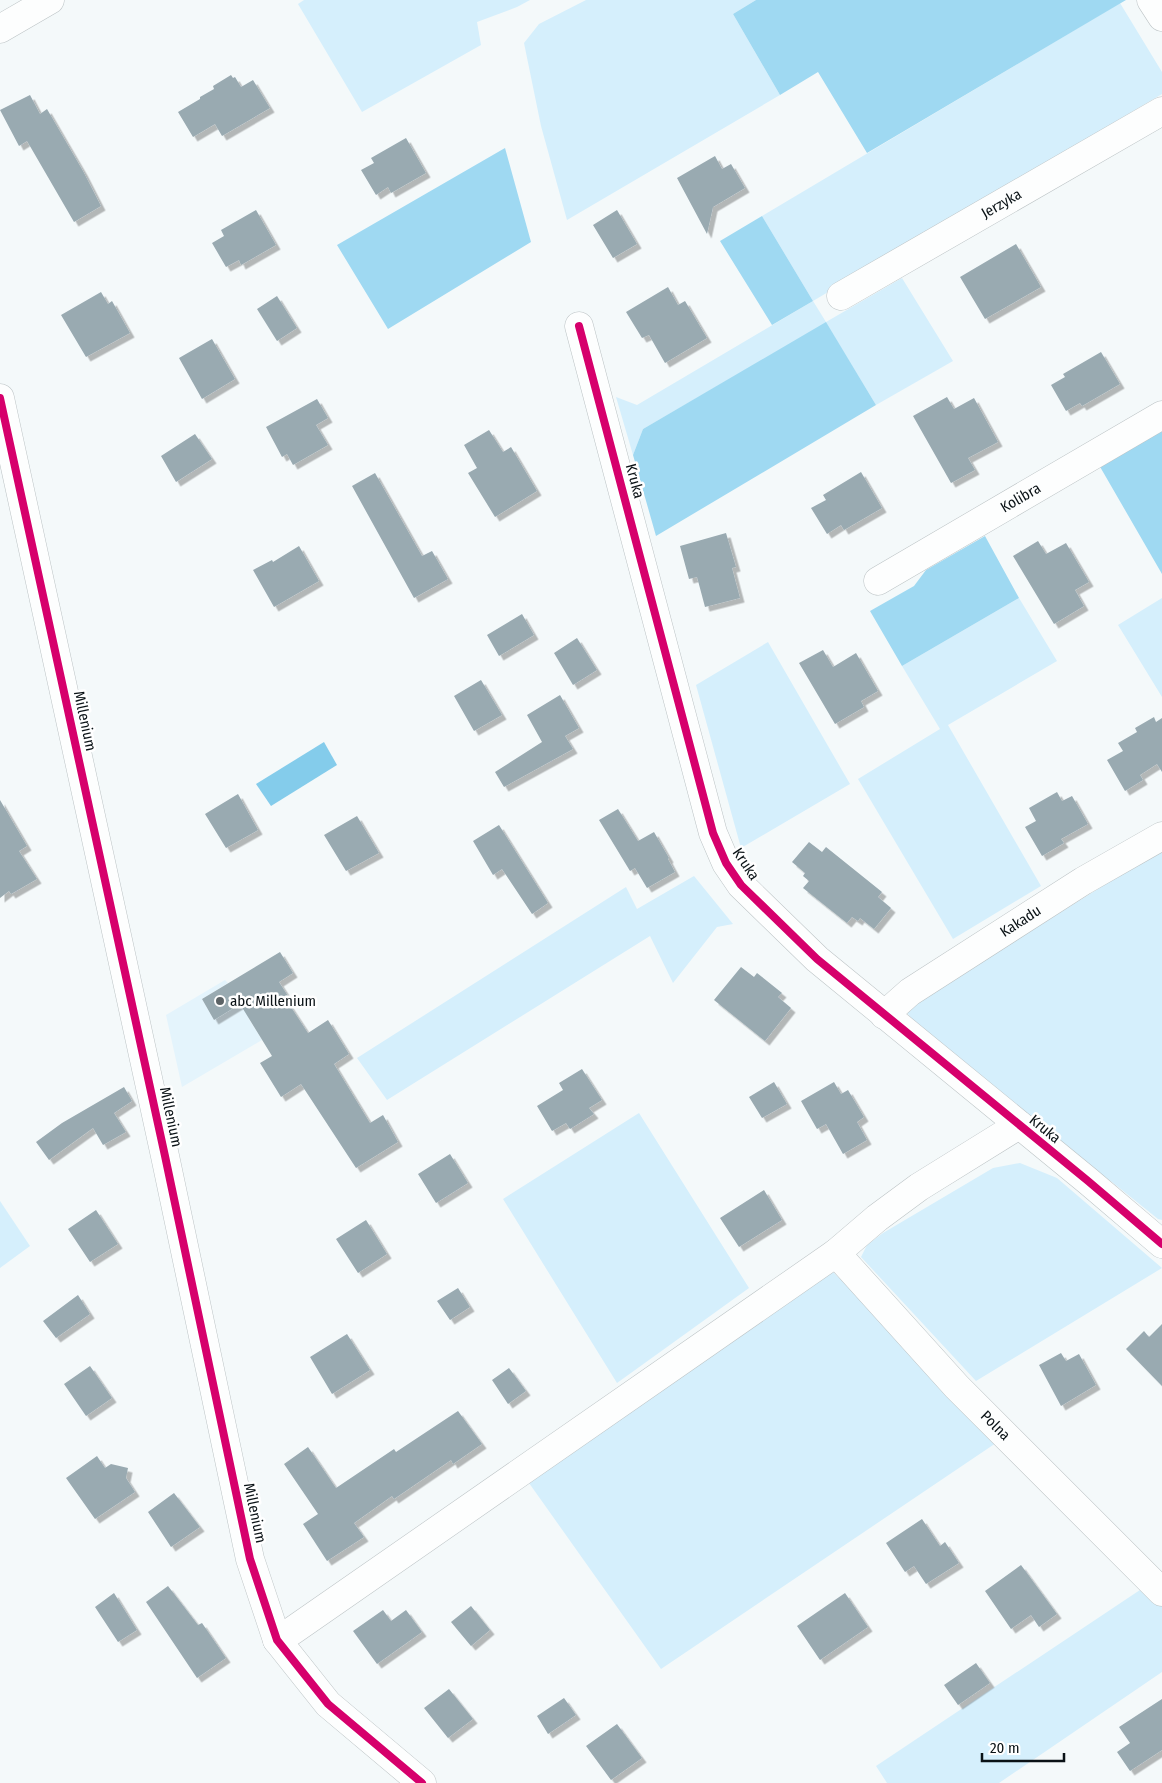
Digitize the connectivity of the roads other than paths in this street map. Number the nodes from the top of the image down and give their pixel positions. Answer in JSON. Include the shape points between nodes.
{"nodes":[{"id":1,"x":50,"y":0,"type":"edge"},
{"id":2,"x":1151,"y":0,"type":"edge"},
{"id":3,"x":1162,"y":17,"type":"edge"},
{"id":4,"x":0,"y":29,"type":"edge"},
{"id":5,"x":1162,"y":111,"type":"edge"},
{"id":6,"x":841,"y":296,"type":"dead end"},
{"id":7,"x":579,"y":326,"type":"dead end"},
{"id":8,"x":0,"y":398,"type":"edge"},
{"id":9,"x":1162,"y":415,"type":"edge"},
{"id":10,"x":878,"y":581,"type":"dead end"},
{"id":11,"x":1162,"y":836,"type":"edge"},
{"id":12,"x":884,"y":1015,"type":"junction"},
{"id":13,"x":1019,"y":1125,"type":"junction"},
{"id":14,"x":1162,"y":1244,"type":"edge"},
{"id":15,"x":836,"y":1253,"type":"junction"},
{"id":16,"x":1162,"y":1592,"type":"edge"},
{"id":17,"x":277,"y":1640,"type":"junction"},
{"id":18,"x":422,"y":1783,"type":"edge"}],
"edges":[{"from":1,"to":4,"type":"street"},
{"from":2,"to":3,"type":"street"},
{"from":5,"to":6,"type":"street","name":"Jerzyka"},
{"from":7,"to":12,"type":"street","name":"Kruka","via":[[713,834],[741,885],[817,959]]},
{"from":8,"to":17,"type":"street","name":"Millenium","via":[[166,1156],[250,1558]]},
{"from":9,"to":10,"type":"street","name":"Kolibra"},
{"from":11,"to":12,"type":"street","name":"Kakadu","via":[[1083,880],[918,987]]},
{"from":12,"to":13,"type":"street","name":"Kruka"},
{"from":13,"to":14,"type":"street","name":"Kruka"},
{"from":13,"to":15,"type":"street","via":[[919,1187]]},
{"from":15,"to":16,"type":"street","name":"Polna","via":[[957,1387]]},
{"from":15,"to":17,"type":"street"},
{"from":17,"to":18,"type":"street","name":"Millenium","via":[[328,1704]]}]}
